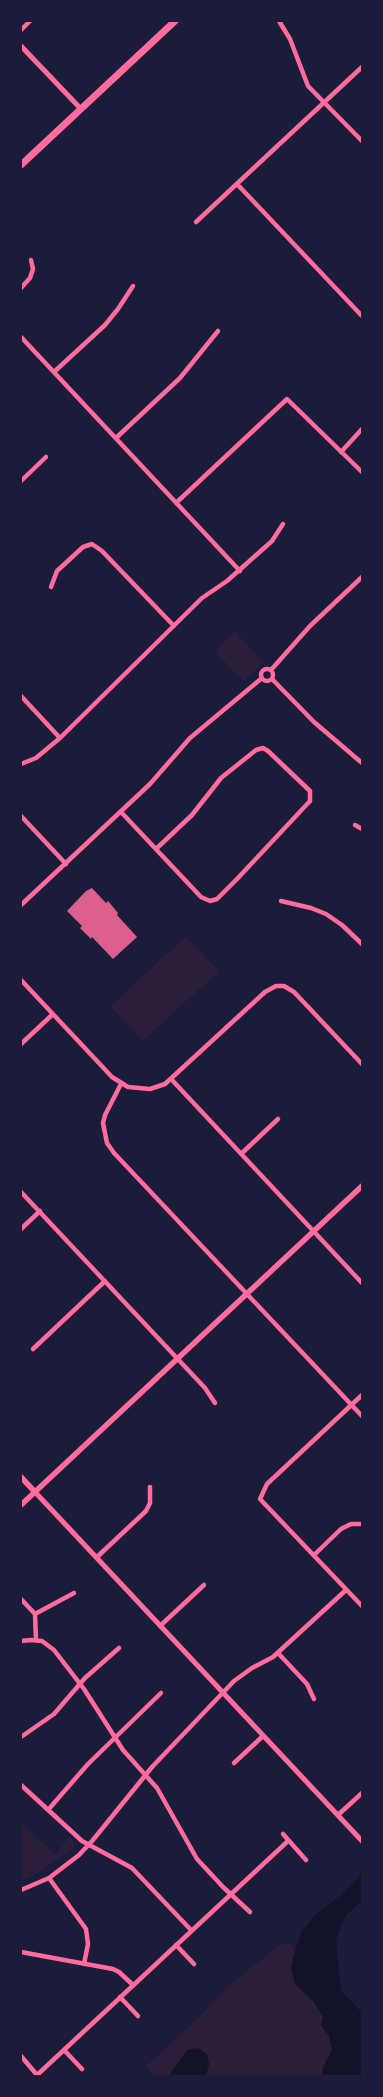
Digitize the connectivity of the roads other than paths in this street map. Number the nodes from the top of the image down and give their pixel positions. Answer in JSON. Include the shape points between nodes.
{"nodes":[{"id":1,"x":30,"y":21,"type":"edge"},
{"id":2,"x":175,"y":21,"type":"edge"},
{"id":3,"x":279,"y":21,"type":"edge"},
{"id":4,"x":21,"y":30,"type":"edge"},
{"id":5,"x":21,"y":46,"type":"edge"},
{"id":6,"x":362,"y":67,"type":"edge"},
{"id":7,"x":324,"y":102,"type":"junction"},
{"id":8,"x":81,"y":109,"type":"junction"},
{"id":9,"x":362,"y":141,"type":"edge"},
{"id":10,"x":21,"y":165,"type":"edge"},
{"id":11,"x":237,"y":184,"type":"junction"},
{"id":12,"x":196,"y":222,"type":"dead end"},
{"id":13,"x":32,"y":260,"type":"dead end"},
{"id":14,"x":134,"y":286,"type":"dead end"},
{"id":15,"x":21,"y":288,"type":"edge"},
{"id":16,"x":362,"y":316,"type":"edge"},
{"id":17,"x":218,"y":331,"type":"dead end"},
{"id":18,"x":21,"y":337,"type":"edge"},
{"id":19,"x":54,"y":372,"type":"junction"},
{"id":20,"x":362,"y":429,"type":"edge"},
{"id":21,"x":116,"y":438,"type":"junction"},
{"id":22,"x":341,"y":452,"type":"junction"},
{"id":23,"x":46,"y":457,"type":"dead end"},
{"id":24,"x":362,"y":472,"type":"edge"},
{"id":25,"x":21,"y":481,"type":"edge"},
{"id":26,"x":176,"y":503,"type":"junction"},
{"id":27,"x":283,"y":524,"type":"dead end"},
{"id":28,"x":240,"y":571,"type":"junction"},
{"id":29,"x":362,"y":577,"type":"edge"},
{"id":30,"x":51,"y":587,"type":"dead end"},
{"id":31,"x":174,"y":626,"type":"junction"},
{"id":32,"x":270,"y":670,"type":"junction"},
{"id":33,"x":262,"y":678,"type":"junction"},
{"id":34,"x":272,"y":679,"type":"junction"},
{"id":35,"x":21,"y":696,"type":"edge"},
{"id":36,"x":60,"y":738,"type":"junction"},
{"id":37,"x":362,"y":763,"type":"edge"},
{"id":38,"x":21,"y":764,"type":"edge"},
{"id":39,"x":121,"y":812,"type":"junction"},
{"id":40,"x":21,"y":816,"type":"edge"},
{"id":41,"x":355,"y":825,"type":"dead end"},
{"id":42,"x":362,"y":830,"type":"edge"},
{"id":43,"x":156,"y":849,"type":"junction"},
{"id":44,"x":66,"y":864,"type":"junction"},
{"id":45,"x":281,"y":901,"type":"dead end"},
{"id":46,"x":21,"y":905,"type":"edge"},
{"id":47,"x":362,"y":944,"type":"edge"},
{"id":48,"x":21,"y":980,"type":"edge"},
{"id":49,"x":53,"y":1014,"type":"junction"},
{"id":50,"x":21,"y":1044,"type":"edge"},
{"id":51,"x":362,"y":1064,"type":"edge"},
{"id":52,"x":172,"y":1080,"type":"junction"},
{"id":53,"x":121,"y":1084,"type":"junction"},
{"id":54,"x":278,"y":1119,"type":"dead end"},
{"id":55,"x":241,"y":1154,"type":"junction"},
{"id":56,"x":362,"y":1186,"type":"edge"},
{"id":57,"x":21,"y":1192,"type":"edge"},
{"id":58,"x":40,"y":1211,"type":"junction"},
{"id":59,"x":21,"y":1229,"type":"edge"},
{"id":60,"x":313,"y":1231,"type":"junction"},
{"id":61,"x":105,"y":1281,"type":"junction"},
{"id":62,"x":362,"y":1283,"type":"edge"},
{"id":63,"x":246,"y":1294,"type":"junction"},
{"id":64,"x":33,"y":1349,"type":"dead end"},
{"id":65,"x":178,"y":1358,"type":"junction"},
{"id":66,"x":362,"y":1395,"type":"edge"},
{"id":67,"x":215,"y":1403,"type":"dead end"},
{"id":68,"x":351,"y":1405,"type":"junction"},
{"id":69,"x":362,"y":1416,"type":"edge"},
{"id":70,"x":21,"y":1477,"type":"edge"},
{"id":71,"x":150,"y":1487,"type":"dead end"},
{"id":72,"x":35,"y":1492,"type":"junction"},
{"id":73,"x":21,"y":1505,"type":"edge"},
{"id":74,"x":362,"y":1524,"type":"edge"},
{"id":75,"x":314,"y":1555,"type":"junction"},
{"id":76,"x":97,"y":1557,"type":"junction"},
{"id":77,"x":204,"y":1585,"type":"dead end"},
{"id":78,"x":346,"y":1590,"type":"junction"},
{"id":79,"x":74,"y":1593,"type":"dead end"},
{"id":80,"x":21,"y":1599,"type":"edge"},
{"id":81,"x":362,"y":1606,"type":"edge"},
{"id":82,"x":35,"y":1614,"type":"junction"},
{"id":83,"x":160,"y":1626,"type":"junction"},
{"id":84,"x":36,"y":1640,"type":"junction"},
{"id":85,"x":21,"y":1641,"type":"edge"},
{"id":86,"x":119,"y":1648,"type":"dead end"},
{"id":87,"x":278,"y":1653,"type":"junction"},
{"id":88,"x":80,"y":1684,"type":"junction"},
{"id":89,"x":161,"y":1693,"type":"dead end"},
{"id":90,"x":224,"y":1693,"type":"junction"},
{"id":91,"x":314,"y":1699,"type":"dead end"},
{"id":92,"x":263,"y":1736,"type":"junction"},
{"id":93,"x":21,"y":1737,"type":"edge"},
{"id":94,"x":114,"y":1738,"type":"junction"},
{"id":95,"x":234,"y":1763,"type":"dead end"},
{"id":96,"x":145,"y":1774,"type":"junction"},
{"id":97,"x":21,"y":1785,"type":"edge"},
{"id":98,"x":362,"y":1793,"type":"edge"},
{"id":99,"x":48,"y":1810,"type":"junction"},
{"id":100,"x":338,"y":1815,"type":"junction"},
{"id":101,"x":283,"y":1834,"type":"dead end"},
{"id":102,"x":288,"y":1841,"type":"junction"},
{"id":103,"x":362,"y":1841,"type":"edge"},
{"id":104,"x":89,"y":1846,"type":"junction"},
{"id":105,"x":306,"y":1860,"type":"dead end"},
{"id":106,"x":49,"y":1878,"type":"junction"},
{"id":107,"x":21,"y":1890,"type":"edge"},
{"id":108,"x":231,"y":1893,"type":"junction"},
{"id":109,"x":250,"y":1912,"type":"dead end"},
{"id":110,"x":191,"y":1930,"type":"junction"},
{"id":111,"x":176,"y":1945,"type":"junction"},
{"id":112,"x":21,"y":1952,"type":"edge"},
{"id":113,"x":84,"y":1964,"type":"junction"},
{"id":114,"x":194,"y":1964,"type":"dead end"},
{"id":115,"x":133,"y":1985,"type":"junction"},
{"id":116,"x":120,"y":1997,"type":"junction"},
{"id":117,"x":138,"y":2016,"type":"dead end"},
{"id":118,"x":64,"y":2050,"type":"junction"},
{"id":119,"x":21,"y":2056,"type":"edge"},
{"id":120,"x":82,"y":2069,"type":"dead end"},
{"id":121,"x":37,"y":2075,"type":"edge"}],
"edges":[{"from":1,"to":4,"type":"street"},
{"from":2,"to":8,"type":"main road"},
{"from":3,"to":7,"type":"street","via":[[290,39],[305,81]]},
{"from":5,"to":8,"type":"street"},
{"from":6,"to":7,"type":"street"},
{"from":7,"to":9,"type":"street"},
{"from":7,"to":11,"type":"street"},
{"from":8,"to":10,"type":"main road"},
{"from":11,"to":12,"type":"street"},
{"from":11,"to":16,"type":"street"},
{"from":13,"to":15,"type":"street","via":[[30,278]]},
{"from":14,"to":19,"type":"street","via":[[105,325]]},
{"from":17,"to":21,"type":"street","via":[[180,378]]},
{"from":18,"to":19,"type":"street"},
{"from":19,"to":21,"type":"street"},
{"from":20,"to":22,"type":"street"},
{"from":21,"to":26,"type":"street"},
{"from":22,"to":24,"type":"street"},
{"from":22,"to":26,"type":"street","via":[[287,399]]},
{"from":23,"to":25,"type":"street"},
{"from":26,"to":28,"type":"street"},
{"from":27,"to":28,"type":"street","via":[[272,540]]},
{"from":28,"to":31,"type":"street","via":[[211,591]]},
{"from":29,"to":32,"type":"street","via":[[310,626]]},
{"from":30,"to":31,"type":"street","via":[[57,571],[84,547],[92,544],[102,550]]},
{"from":31,"to":36,"type":"street"},
{"from":32,"to":33,"type":"street","via":[[263,670]]},
{"from":32,"to":34,"type":"street"},
{"from":33,"to":34,"type":"street","via":[[266,681]]},
{"from":33,"to":39,"type":"street","via":[[190,738]]},
{"from":34,"to":37,"type":"street","via":[[314,722]]},
{"from":35,"to":36,"type":"street"},
{"from":36,"to":38,"type":"street","via":[[36,758]]},
{"from":39,"to":43,"type":"street"},
{"from":39,"to":44,"type":"street"},
{"from":40,"to":44,"type":"street"},
{"from":41,"to":42,"type":"street"},
{"from":43,"to":43,"type":"street","via":[[192,815],[222,778],[259,749],[268,751],[311,794],[310,801],[243,874],[213,901],[200,896]]},
{"from":44,"to":46,"type":"street"},
{"from":45,"to":47,"type":"street","via":[[326,914]]},
{"from":48,"to":49,"type":"street"},
{"from":49,"to":50,"type":"street"},
{"from":49,"to":53,"type":"street"},
{"from":51,"to":52,"type":"street","via":[[294,992],[276,986],[265,992]]},
{"from":52,"to":53,"type":"street","via":[[150,1089],[135,1089]]},
{"from":52,"to":55,"type":"street"},
{"from":53,"to":63,"type":"street","via":[[105,1115],[107,1143]]},
{"from":54,"to":55,"type":"street"},
{"from":55,"to":60,"type":"street"},
{"from":56,"to":60,"type":"main road"},
{"from":57,"to":58,"type":"street"},
{"from":58,"to":59,"type":"street"},
{"from":58,"to":61,"type":"street"},
{"from":60,"to":62,"type":"street"},
{"from":60,"to":63,"type":"main road"},
{"from":61,"to":64,"type":"street"},
{"from":61,"to":65,"type":"street"},
{"from":63,"to":65,"type":"main road"},
{"from":63,"to":68,"type":"street"},
{"from":65,"to":67,"type":"street"},
{"from":65,"to":72,"type":"main road"},
{"from":66,"to":68,"type":"street"},
{"from":68,"to":69,"type":"street"},
{"from":68,"to":75,"type":"street","via":[[267,1484],[260,1499]]},
{"from":70,"to":72,"type":"main road"},
{"from":71,"to":76,"type":"street","via":[[150,1504],[146,1511]]},
{"from":72,"to":73,"type":"main road"},
{"from":72,"to":76,"type":"street"},
{"from":74,"to":75,"type":"street","via":[[351,1524],[341,1529]]},
{"from":75,"to":78,"type":"street"},
{"from":76,"to":83,"type":"street"},
{"from":77,"to":83,"type":"street"},
{"from":78,"to":81,"type":"street"},
{"from":78,"to":87,"type":"street"},
{"from":79,"to":82,"type":"street"},
{"from":80,"to":82,"type":"street"},
{"from":82,"to":84,"type":"street"},
{"from":83,"to":90,"type":"street"},
{"from":84,"to":85,"type":"street"},
{"from":84,"to":88,"type":"street","via":[[50,1646]]},
{"from":86,"to":88,"type":"street"},
{"from":87,"to":90,"type":"street","via":[[242,1675]]},
{"from":87,"to":91,"type":"street","via":[[307,1684]]},
{"from":88,"to":93,"type":"street","via":[[54,1714]]},
{"from":88,"to":94,"type":"street"},
{"from":89,"to":94,"type":"street"},
{"from":90,"to":92,"type":"street"},
{"from":90,"to":96,"type":"street"},
{"from":92,"to":95,"type":"street"},
{"from":92,"to":100,"type":"street"},
{"from":94,"to":96,"type":"street"},
{"from":94,"to":99,"type":"street"},
{"from":96,"to":104,"type":"street"},
{"from":96,"to":108,"type":"street","via":[[160,1792],[196,1859]]},
{"from":97,"to":99,"type":"street"},
{"from":98,"to":100,"type":"street"},
{"from":99,"to":104,"type":"street"},
{"from":100,"to":103,"type":"street"},
{"from":101,"to":102,"type":"street"},
{"from":102,"to":105,"type":"street"},
{"from":102,"to":108,"type":"street"},
{"from":104,"to":106,"type":"street"},
{"from":104,"to":110,"type":"street","via":[[132,1868]]},
{"from":106,"to":107,"type":"street"},
{"from":106,"to":113,"type":"street","via":[[86,1929],[88,1944]]},
{"from":108,"to":109,"type":"street"},
{"from":108,"to":110,"type":"street"},
{"from":110,"to":111,"type":"street"},
{"from":111,"to":114,"type":"street"},
{"from":111,"to":115,"type":"street"},
{"from":112,"to":113,"type":"street"},
{"from":113,"to":115,"type":"street","via":[[116,1970]]},
{"from":115,"to":116,"type":"street"},
{"from":116,"to":117,"type":"street"},
{"from":116,"to":118,"type":"street"},
{"from":118,"to":120,"type":"street"},
{"from":118,"to":121,"type":"street"},
{"from":119,"to":121,"type":"street"}]}
